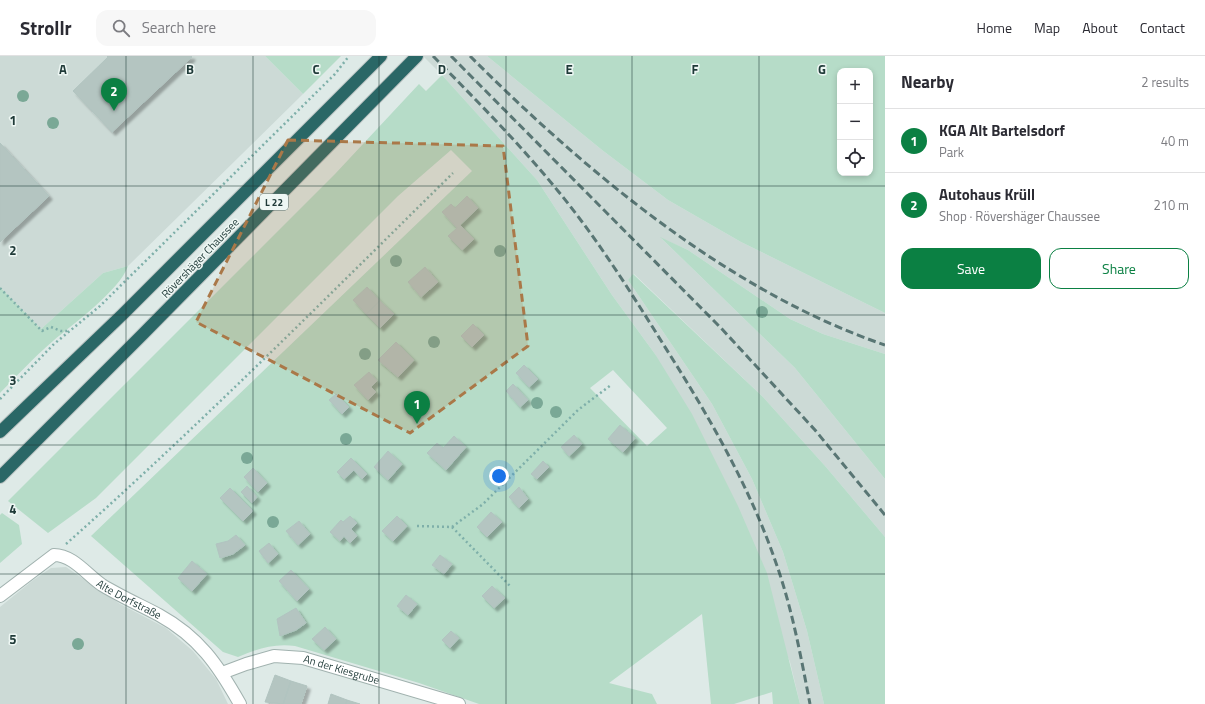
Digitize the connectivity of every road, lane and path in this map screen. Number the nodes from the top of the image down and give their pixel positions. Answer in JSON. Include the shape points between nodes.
{"nodes":[{"id":1,"x":349,"y":56,"type":"edge"},
{"id":2,"x":381,"y":56,"type":"edge"},
{"id":3,"x":417,"y":56,"type":"edge"},
{"id":4,"x":453,"y":172,"type":"dead end"},
{"id":5,"x":0,"y":288,"type":"edge"},
{"id":6,"x":70,"y":332,"type":"junction"},
{"id":7,"x":611,"y":385,"type":"dead end"},
{"id":8,"x":0,"y":399,"type":"edge"},
{"id":9,"x":0,"y":432,"type":"edge"},
{"id":10,"x":0,"y":477,"type":"edge"},
{"id":11,"x":417,"y":526,"type":"dead end"},
{"id":12,"x":452,"y":527,"type":"junction"},
{"id":13,"x":54,"y":555,"type":"junction"},
{"id":14,"x":511,"y":587,"type":"dead end"},
{"id":15,"x":0,"y":596,"type":"edge"},
{"id":16,"x":222,"y":673,"type":"junction"},
{"id":17,"x":240,"y":704,"type":"edge"},
{"id":18,"x":459,"y":704,"type":"edge"}],
"edges":[{"from":1,"to":6,"type":"path","via":[[335,74],[100,306]]},
{"from":2,"to":9,"type":"highway","name":"Rövershäger Chaussee","number":"L 22"},
{"from":3,"to":10,"type":"highway","name":"Rövershäger Chaussee","number":"L 22"},
{"from":4,"to":13,"type":"path","via":[[233,390],[146,473]]},
{"from":5,"to":6,"type":"path","via":[[42,331],[51,327]]},
{"from":6,"to":8,"type":"path","via":[[54,344]]},
{"from":7,"to":12,"type":"path","via":[[578,410],[483,504]]},
{"from":11,"to":12,"type":"path"},
{"from":12,"to":14,"type":"path"},
{"from":13,"to":15,"type":"street"},
{"from":13,"to":16,"type":"street","name":"Alte Dorfstraße","via":[[63,555],[102,585],[188,634]]},
{"from":16,"to":17,"type":"street","name":"Alte Dorfstraße"},
{"from":16,"to":18,"type":"street","name":"An der Kiesgrube","via":[[274,656],[303,658]]}]}
